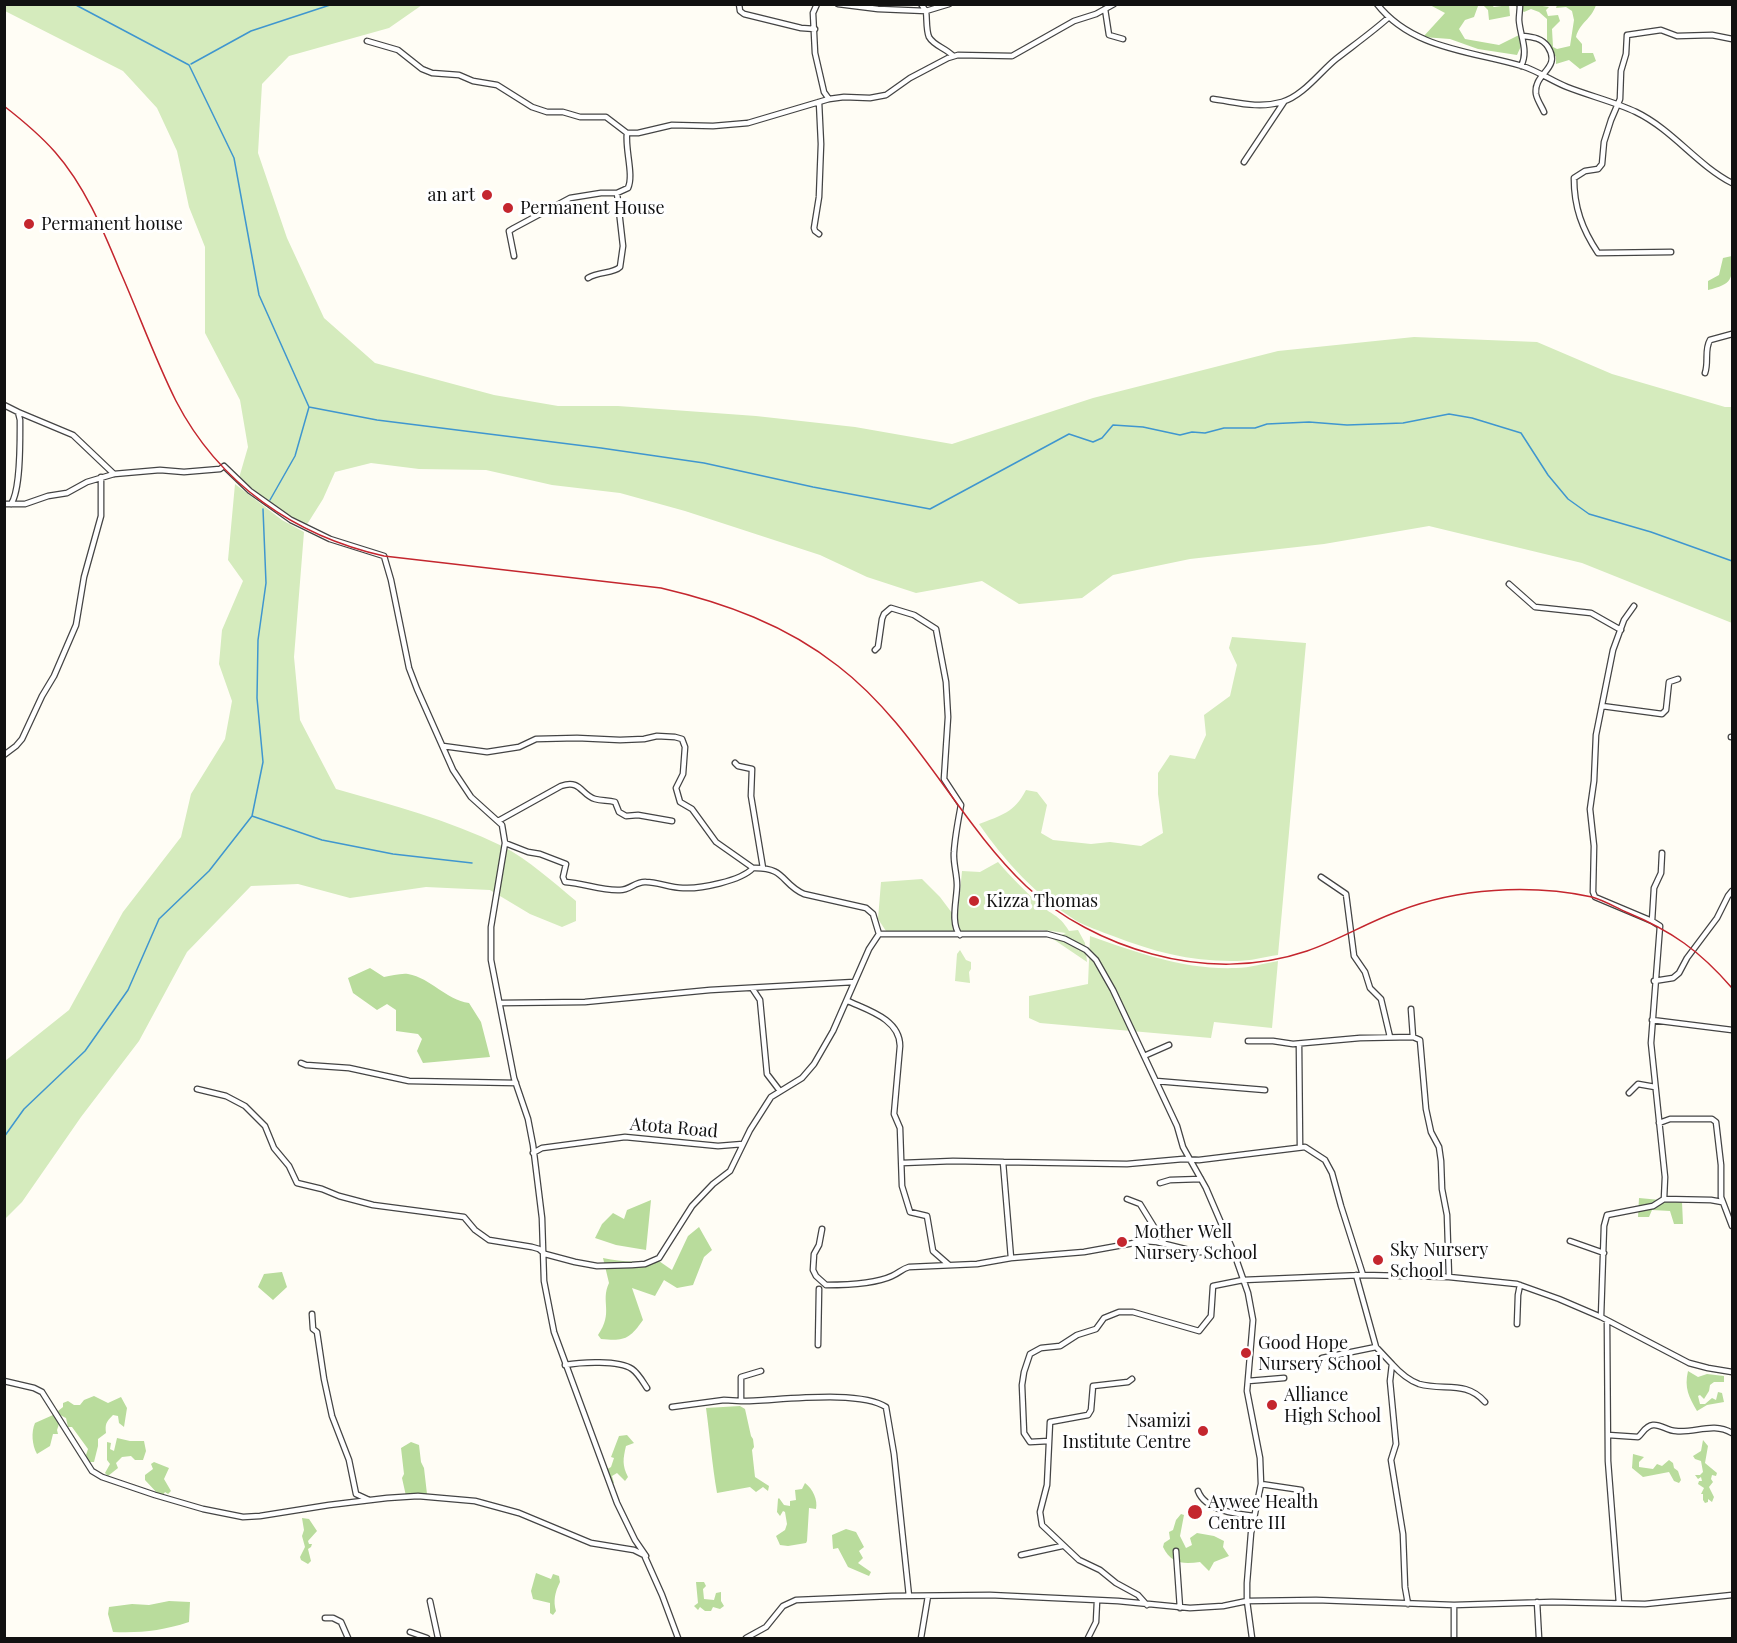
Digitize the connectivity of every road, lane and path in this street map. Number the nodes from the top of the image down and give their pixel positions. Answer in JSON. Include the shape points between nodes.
{"nodes":[{"id":1,"x":739,"y":4,"type":"edge"},
{"id":2,"x":817,"y":4,"type":"edge"},
{"id":3,"x":838,"y":4,"type":"edge"},
{"id":4,"x":921,"y":4,"type":"edge"},
{"id":5,"x":949,"y":4,"type":"edge"},
{"id":6,"x":1114,"y":4,"type":"edge"},
{"id":7,"x":1372,"y":4,"type":"edge"},
{"id":8,"x":1520,"y":4,"type":"edge"},
{"id":9,"x":1378,"y":7,"type":"edge"},
{"id":10,"x":1105,"y":9,"type":"junction"},
{"id":11,"x":926,"y":11,"type":"junction"},
{"id":12,"x":1388,"y":18,"type":"junction"},
{"id":13,"x":815,"y":29,"type":"junction"},
{"id":14,"x":1523,"y":36,"type":"junction"},
{"id":15,"x":1123,"y":39,"type":"dead end"},
{"id":16,"x":1732,"y":39,"type":"edge"},
{"id":17,"x":367,"y":41,"type":"dead end"},
{"id":18,"x":953,"y":56,"type":"junction"},
{"id":19,"x":1521,"y":66,"type":"junction"},
{"id":20,"x":1543,"y":75,"type":"junction"},
{"id":21,"x":829,"y":99,"type":"junction"},
{"id":22,"x":1213,"y":99,"type":"dead end"},
{"id":23,"x":819,"y":102,"type":"junction"},
{"id":24,"x":1284,"y":102,"type":"junction"},
{"id":25,"x":1618,"y":106,"type":"junction"},
{"id":26,"x":1544,"y":112,"type":"dead end"},
{"id":27,"x":627,"y":133,"type":"junction"},
{"id":28,"x":1244,"y":162,"type":"dead end"},
{"id":29,"x":1732,"y":183,"type":"edge"},
{"id":30,"x":617,"y":193,"type":"junction"},
{"id":31,"x":819,"y":234,"type":"dead end"},
{"id":32,"x":1671,"y":252,"type":"dead end"},
{"id":33,"x":514,"y":256,"type":"dead end"},
{"id":34,"x":588,"y":278,"type":"dead end"},
{"id":35,"x":1732,"y":334,"type":"edge"},
{"id":36,"x":1705,"y":373,"type":"dead end"},
{"id":37,"x":4,"y":405,"type":"edge"},
{"id":38,"x":18,"y":412,"type":"junction"},
{"id":39,"x":114,"y":474,"type":"junction"},
{"id":40,"x":101,"y":477,"type":"junction"},
{"id":41,"x":4,"y":504,"type":"edge"},
{"id":42,"x":11,"y":504,"type":"junction"},
{"id":43,"x":1509,"y":584,"type":"dead end"},
{"id":44,"x":1634,"y":606,"type":"dead end"},
{"id":45,"x":1621,"y":630,"type":"junction"},
{"id":46,"x":875,"y":650,"type":"dead end"},
{"id":47,"x":1678,"y":679,"type":"dead end"},
{"id":48,"x":1602,"y":706,"type":"junction"},
{"id":49,"x":443,"y":746,"type":"junction"},
{"id":50,"x":4,"y":755,"type":"edge"},
{"id":51,"x":735,"y":763,"type":"dead end"},
{"id":52,"x":672,"y":820,"type":"dead end"},
{"id":53,"x":498,"y":821,"type":"junction"},
{"id":54,"x":505,"y":843,"type":"junction"},
{"id":55,"x":1662,"y":853,"type":"dead end"},
{"id":56,"x":753,"y":868,"type":"junction"},
{"id":57,"x":763,"y":868,"type":"junction"},
{"id":58,"x":1321,"y":877,"type":"dead end"},
{"id":59,"x":1732,"y":891,"type":"edge"},
{"id":60,"x":1652,"y":921,"type":"junction"},
{"id":61,"x":879,"y":934,"type":"junction"},
{"id":62,"x":960,"y":935,"type":"junction"},
{"id":63,"x":1654,"y":981,"type":"junction"},
{"id":64,"x":854,"y":982,"type":"junction"},
{"id":65,"x":752,"y":988,"type":"junction"},
{"id":66,"x":848,"y":1001,"type":"junction"},
{"id":67,"x":500,"y":1003,"type":"junction"},
{"id":68,"x":1411,"y":1009,"type":"dead end"},
{"id":69,"x":1652,"y":1020,"type":"junction"},
{"id":70,"x":1732,"y":1030,"type":"edge"},
{"id":71,"x":1390,"y":1037,"type":"junction"},
{"id":72,"x":1413,"y":1037,"type":"junction"},
{"id":73,"x":1248,"y":1041,"type":"dead end"},
{"id":74,"x":1299,"y":1044,"type":"junction"},
{"id":75,"x":1169,"y":1045,"type":"dead end"},
{"id":76,"x":1144,"y":1056,"type":"junction"},
{"id":77,"x":301,"y":1063,"type":"dead end"},
{"id":78,"x":1156,"y":1081,"type":"junction"},
{"id":79,"x":516,"y":1083,"type":"junction"},
{"id":80,"x":1655,"y":1087,"type":"junction"},
{"id":81,"x":197,"y":1089,"type":"dead end"},
{"id":82,"x":1264,"y":1090,"type":"dead end"},
{"id":83,"x":780,"y":1091,"type":"junction"},
{"id":84,"x":1629,"y":1094,"type":"dead end"},
{"id":85,"x":1659,"y":1111,"type":"junction"},
{"id":86,"x":1670,"y":1119,"type":"junction"},
{"id":87,"x":1659,"y":1123,"type":"junction"},
{"id":88,"x":743,"y":1144,"type":"junction"},
{"id":89,"x":1300,"y":1146,"type":"junction"},
{"id":90,"x":533,"y":1153,"type":"junction"},
{"id":91,"x":1191,"y":1160,"type":"junction"},
{"id":92,"x":1004,"y":1162,"type":"junction"},
{"id":93,"x":902,"y":1164,"type":"junction"},
{"id":94,"x":1201,"y":1179,"type":"junction"},
{"id":95,"x":1160,"y":1183,"type":"dead end"},
{"id":96,"x":1127,"y":1199,"type":"dead end"},
{"id":97,"x":1664,"y":1199,"type":"junction"},
{"id":98,"x":1722,"y":1202,"type":"junction"},
{"id":99,"x":1732,"y":1226,"type":"edge"},
{"id":100,"x":822,"y":1229,"type":"dead end"},
{"id":101,"x":1570,"y":1241,"type":"dead end"},
{"id":102,"x":1164,"y":1244,"type":"junction"},
{"id":103,"x":1234,"y":1253,"type":"junction"},
{"id":104,"x":1604,"y":1253,"type":"junction"},
{"id":105,"x":545,"y":1254,"type":"junction"},
{"id":106,"x":1011,"y":1258,"type":"junction"},
{"id":107,"x":951,"y":1266,"type":"junction"},
{"id":108,"x":1356,"y":1275,"type":"junction"},
{"id":109,"x":1363,"y":1275,"type":"junction"},
{"id":110,"x":1449,"y":1277,"type":"junction"},
{"id":111,"x":1243,"y":1280,"type":"junction"},
{"id":112,"x":1520,"y":1285,"type":"junction"},
{"id":113,"x":819,"y":1289,"type":"dead end"},
{"id":114,"x":312,"y":1314,"type":"dead end"},
{"id":115,"x":1601,"y":1317,"type":"junction"},
{"id":116,"x":1607,"y":1321,"type":"junction"},
{"id":117,"x":1517,"y":1324,"type":"dead end"},
{"id":118,"x":818,"y":1345,"type":"dead end"},
{"id":119,"x":1376,"y":1347,"type":"junction"},
{"id":120,"x":1322,"y":1358,"type":"dead end"},
{"id":121,"x":1392,"y":1364,"type":"junction"},
{"id":122,"x":566,"y":1365,"type":"junction"},
{"id":123,"x":761,"y":1371,"type":"dead end"},
{"id":124,"x":1732,"y":1372,"type":"edge"},
{"id":125,"x":1284,"y":1378,"type":"dead end"},
{"id":126,"x":1132,"y":1379,"type":"dead end"},
{"id":127,"x":4,"y":1381,"type":"edge"},
{"id":128,"x":1248,"y":1381,"type":"junction"},
{"id":129,"x":647,"y":1388,"type":"dead end"},
{"id":130,"x":741,"y":1401,"type":"junction"},
{"id":131,"x":1485,"y":1402,"type":"dead end"},
{"id":132,"x":672,"y":1407,"type":"dead end"},
{"id":133,"x":1732,"y":1433,"type":"edge"},
{"id":134,"x":1608,"y":1435,"type":"junction"},
{"id":135,"x":1049,"y":1441,"type":"junction"},
{"id":136,"x":1261,"y":1484,"type":"junction"},
{"id":137,"x":1302,"y":1490,"type":"dead end"},
{"id":138,"x":1198,"y":1491,"type":"dead end"},
{"id":139,"x":369,"y":1500,"type":"junction"},
{"id":140,"x":1254,"y":1516,"type":"junction"},
{"id":141,"x":1062,"y":1546,"type":"junction"},
{"id":142,"x":1176,"y":1551,"type":"dead end"},
{"id":143,"x":1021,"y":1555,"type":"dead end"},
{"id":144,"x":646,"y":1556,"type":"junction"},
{"id":145,"x":1732,"y":1595,"type":"edge"},
{"id":146,"x":909,"y":1596,"type":"junction"},
{"id":147,"x":927,"y":1596,"type":"junction"},
{"id":148,"x":1247,"y":1600,"type":"junction"},
{"id":149,"x":430,"y":1601,"type":"dead end"},
{"id":150,"x":1097,"y":1601,"type":"junction"},
{"id":151,"x":1537,"y":1602,"type":"junction"},
{"id":152,"x":1619,"y":1603,"type":"junction"},
{"id":153,"x":1408,"y":1604,"type":"junction"},
{"id":154,"x":1147,"y":1605,"type":"junction"},
{"id":155,"x":1454,"y":1605,"type":"junction"},
{"id":156,"x":1180,"y":1608,"type":"junction"},
{"id":157,"x":325,"y":1618,"type":"dead end"},
{"id":158,"x":410,"y":1632,"type":"dead end"},
{"id":159,"x":348,"y":1638,"type":"edge"},
{"id":160,"x":428,"y":1638,"type":"edge"},
{"id":161,"x":438,"y":1638,"type":"edge"},
{"id":162,"x":678,"y":1638,"type":"edge"},
{"id":163,"x":746,"y":1638,"type":"edge"},
{"id":164,"x":921,"y":1638,"type":"edge"},
{"id":165,"x":1088,"y":1638,"type":"edge"},
{"id":166,"x":1252,"y":1638,"type":"edge"},
{"id":167,"x":1454,"y":1638,"type":"edge"},
{"id":168,"x":1539,"y":1638,"type":"edge"}],
"edges":[{"from":1,"to":13,"type":"street","via":[[744,14]]},
{"from":2,"to":13,"type":"street","via":[[813,13]]},
{"from":3,"to":11,"type":"street"},
{"from":4,"to":11,"type":"street"},
{"from":5,"to":11,"type":"street"},
{"from":6,"to":10,"type":"street"},
{"from":7,"to":9,"type":"street"},
{"from":8,"to":14,"type":"street"},
{"from":9,"to":12,"type":"street"},
{"from":10,"to":15,"type":"street","via":[[1109,36]]},
{"from":10,"to":18,"type":"street","via":[[1074,21],[1012,56]]},
{"from":11,"to":18,"type":"street","via":[[929,36]]},
{"from":12,"to":19,"type":"street","via":[[1419,37]]},
{"from":12,"to":24,"type":"street"},
{"from":13,"to":21,"type":"street","via":[[818,64]]},
{"from":14,"to":19,"type":"street"},
{"from":14,"to":20,"type":"street","via":[[1536,38],[1550,48],[1553,63]]},
{"from":16,"to":25,"type":"street","via":[[1677,36],[1661,30],[1627,35]]},
{"from":17,"to":27,"type":"street","via":[[398,50],[426,71],[497,86],[547,112],[606,117]]},
{"from":18,"to":21,"type":"street","via":[[886,95]]},
{"from":19,"to":20,"type":"street"},
{"from":20,"to":25,"type":"street"},
{"from":20,"to":26,"type":"street","via":[[1536,95]]},
{"from":21,"to":23,"type":"street"},
{"from":22,"to":24,"type":"street","via":[[1241,105]]},
{"from":23,"to":27,"type":"street","via":[[748,123],[672,125],[650,132]]},
{"from":23,"to":31,"type":"street","via":[[819,197],[814,228]]},
{"from":24,"to":28,"type":"street"},
{"from":25,"to":29,"type":"street","via":[[1657,124]]},
{"from":25,"to":32,"type":"street","via":[[1602,150],[1602,164],[1574,178],[1577,213],[1598,253]]},
{"from":27,"to":30,"type":"street","via":[[630,185]]},
{"from":30,"to":33,"type":"street","via":[[570,198],[509,231]]},
{"from":30,"to":34,"type":"street","via":[[623,246],[620,267]]},
{"from":35,"to":36,"type":"street","via":[[1710,340]]},
{"from":37,"to":38,"type":"street"},
{"from":38,"to":39,"type":"street","via":[[73,435]]},
{"from":38,"to":42,"type":"street","via":[[18,484]]},
{"from":39,"to":40,"type":"street"},
{"from":39,"to":49,"type":"street","via":[[224,466],[291,520],[383,555],[412,677]]},
{"from":40,"to":42,"type":"street","via":[[67,493]]},
{"from":40,"to":50,"type":"street","via":[[101,516],[76,625],[22,739]]},
{"from":41,"to":42,"type":"street"},
{"from":43,"to":45,"type":"street","via":[[1535,607],[1591,612]]},
{"from":44,"to":45,"type":"street"},
{"from":45,"to":48,"type":"street"},
{"from":46,"to":62,"type":"street","via":[[884,614],[891,608],[914,615],[936,629],[948,717],[944,779],[961,805],[954,852],[956,924]]},
{"from":47,"to":48,"type":"street","via":[[1669,682],[1666,710],[1662,714]]},
{"from":48,"to":60,"type":"street","via":[[1590,805],[1593,892],[1596,897]]},
{"from":49,"to":53,"type":"street","via":[[471,797]]},
{"from":49,"to":56,"type":"street","via":[[483,752],[519,747],[536,740],[679,738],[685,747],[683,774],[676,788],[680,803],[692,809],[716,842]]},
{"from":51,"to":57,"type":"street","via":[[752,769],[751,796]]},
{"from":52,"to":53,"type":"street","via":[[622,815],[615,802],[591,797],[570,783]]},
{"from":53,"to":54,"type":"street"},
{"from":54,"to":56,"type":"street","via":[[566,864],[565,882],[603,889],[624,890],[646,882],[688,888],[730,881]]},
{"from":54,"to":67,"type":"street","via":[[490,936]]},
{"from":55,"to":60,"type":"street"},
{"from":56,"to":57,"type":"street"},
{"from":57,"to":61,"type":"street","via":[[779,873],[804,894],[866,908],[873,914]]},
{"from":58,"to":71,"type":"street","via":[[1346,894],[1354,956],[1370,988],[1380,996]]},
{"from":59,"to":63,"type":"street","via":[[1679,973]]},
{"from":60,"to":63,"type":"street","via":[[1660,926]]},
{"from":61,"to":62,"type":"street"},
{"from":61,"to":64,"type":"street"},
{"from":62,"to":76,"type":"street","via":[[1047,934],[1086,950],[1104,973]]},
{"from":63,"to":69,"type":"street"},
{"from":64,"to":65,"type":"street"},
{"from":64,"to":66,"type":"street"},
{"from":65,"to":67,"type":"street","via":[[585,1002]]},
{"from":65,"to":83,"type":"street","via":[[760,1000],[767,1074]]},
{"from":66,"to":83,"type":"street","via":[[810,1070]]},
{"from":66,"to":93,"type":"street","via":[[883,1018],[900,1040],[894,1114],[900,1128]]},
{"from":67,"to":79,"type":"street"},
{"from":68,"to":72,"type":"street"},
{"from":69,"to":70,"type":"street"},
{"from":69,"to":80,"type":"street"},
{"from":71,"to":72,"type":"street"},
{"from":71,"to":74,"type":"street"},
{"from":72,"to":110,"type":"street","via":[[1421,1044],[1426,1109],[1439,1148],[1448,1215]]},
{"from":73,"to":74,"type":"street"},
{"from":74,"to":89,"type":"street"},
{"from":75,"to":76,"type":"street"},
{"from":76,"to":78,"type":"street"},
{"from":77,"to":79,"type":"street","via":[[378,1073],[398,1080]]},
{"from":78,"to":82,"type":"street"},
{"from":78,"to":91,"type":"street"},
{"from":79,"to":90,"type":"street","via":[[528,1119]]},
{"from":80,"to":84,"type":"street","via":[[1638,1084]]},
{"from":80,"to":85,"type":"street"},
{"from":81,"to":105,"type":"street","via":[[226,1096],[245,1106],[265,1126],[296,1183],[373,1204],[464,1217],[489,1240],[536,1248]]},
{"from":83,"to":88,"type":"street","via":[[764,1106]]},
{"from":85,"to":86,"type":"street"},
{"from":85,"to":87,"type":"street"},
{"from":86,"to":87,"type":"street"},
{"from":86,"to":98,"type":"street","via":[[1716,1122]]},
{"from":87,"to":97,"type":"street"},
{"from":88,"to":90,"type":"street","name":"Atota Road","via":[[718,1146],[625,1137],[542,1148]]},
{"from":88,"to":105,"type":"street","via":[[730,1171],[692,1206],[659,1258],[645,1264],[597,1266]]},
{"from":89,"to":91,"type":"street"},
{"from":89,"to":109,"type":"street","via":[[1329,1165]]},
{"from":90,"to":105,"type":"street"},
{"from":91,"to":92,"type":"street","via":[[1127,1164]]},
{"from":91,"to":94,"type":"street"},
{"from":92,"to":93,"type":"street"},
{"from":92,"to":106,"type":"street"},
{"from":93,"to":107,"type":"street","via":[[902,1186],[909,1211],[927,1216],[933,1251]]},
{"from":94,"to":95,"type":"street"},
{"from":94,"to":103,"type":"street"},
{"from":96,"to":102,"type":"street","via":[[1140,1204]]},
{"from":97,"to":98,"type":"street"},
{"from":97,"to":104,"type":"street","via":[[1653,1206],[1607,1215]]},
{"from":98,"to":99,"type":"street"},
{"from":100,"to":107,"type":"street","via":[[813,1270],[823,1285],[885,1278],[909,1267]]},
{"from":101,"to":104,"type":"street"},
{"from":102,"to":103,"type":"street","via":[[1197,1252]]},
{"from":102,"to":106,"type":"street","via":[[1145,1241],[1071,1254]]},
{"from":103,"to":111,"type":"street"},
{"from":104,"to":115,"type":"street"},
{"from":105,"to":122,"type":"street","via":[[545,1289]]},
{"from":106,"to":107,"type":"street"},
{"from":108,"to":109,"type":"street"},
{"from":108,"to":111,"type":"street"},
{"from":108,"to":119,"type":"street"},
{"from":109,"to":110,"type":"street"},
{"from":110,"to":112,"type":"street"},
{"from":111,"to":128,"type":"street","via":[[1253,1320]]},
{"from":111,"to":135,"type":"street","via":[[1213,1286],[1211,1316],[1199,1331],[1133,1312],[1119,1312],[1104,1318],[1096,1329],[1060,1346],[1030,1354],[1023,1380],[1024,1433],[1030,1442]]},
{"from":112,"to":115,"type":"street"},
{"from":112,"to":117,"type":"street"},
{"from":113,"to":118,"type":"street"},
{"from":114,"to":139,"type":"street","via":[[332,1416],[350,1462],[356,1493]]},
{"from":115,"to":116,"type":"street"},
{"from":116,"to":124,"type":"street","via":[[1689,1363]]},
{"from":116,"to":134,"type":"street"},
{"from":119,"to":120,"type":"street"},
{"from":119,"to":121,"type":"street"},
{"from":121,"to":131,"type":"street","via":[[1416,1382],[1470,1390]]},
{"from":121,"to":153,"type":"street","via":[[1396,1444],[1392,1460]]},
{"from":122,"to":129,"type":"street","via":[[602,1363],[627,1367]]},
{"from":122,"to":144,"type":"street","via":[[617,1503]]},
{"from":123,"to":130,"type":"street","via":[[742,1376]]},
{"from":125,"to":128,"type":"street"},
{"from":126,"to":135,"type":"street","via":[[1093,1386],[1090,1414],[1050,1422]]},
{"from":127,"to":139,"type":"street","via":[[42,1392],[92,1471],[127,1486],[203,1509],[252,1517]]},
{"from":128,"to":136,"type":"street"},
{"from":130,"to":132,"type":"street"},
{"from":130,"to":146,"type":"street","via":[[852,1399],[886,1407]]},
{"from":133,"to":134,"type":"street","via":[[1718,1427],[1672,1431],[1652,1425],[1638,1437]]},
{"from":134,"to":152,"type":"street"},
{"from":135,"to":141,"type":"street","via":[[1040,1522]]},
{"from":136,"to":137,"type":"street"},
{"from":136,"to":140,"type":"street"},
{"from":138,"to":140,"type":"street","via":[[1205,1503]]},
{"from":139,"to":144,"type":"street","via":[[418,1496],[476,1501],[519,1513],[591,1543],[634,1550]]},
{"from":140,"to":148,"type":"street"},
{"from":141,"to":143,"type":"street"},
{"from":141,"to":154,"type":"street","via":[[1141,1596]]},
{"from":142,"to":156,"type":"street"},
{"from":144,"to":162,"type":"street"},
{"from":145,"to":152,"type":"street"},
{"from":146,"to":147,"type":"street"},
{"from":146,"to":163,"type":"street","via":[[796,1600],[783,1606],[766,1627]]},
{"from":147,"to":150,"type":"street"},
{"from":147,"to":164,"type":"street"},
{"from":148,"to":153,"type":"street"},
{"from":148,"to":156,"type":"street","via":[[1223,1606]]},
{"from":148,"to":166,"type":"street"},
{"from":149,"to":161,"type":"street"},
{"from":150,"to":154,"type":"street"},
{"from":150,"to":165,"type":"street","via":[[1096,1622]]},
{"from":151,"to":152,"type":"street"},
{"from":151,"to":155,"type":"street"},
{"from":151,"to":168,"type":"street"},
{"from":153,"to":155,"type":"street"},
{"from":154,"to":156,"type":"street"},
{"from":155,"to":167,"type":"street"},
{"from":157,"to":159,"type":"street","via":[[341,1622]]},
{"from":158,"to":160,"type":"street"}]}
